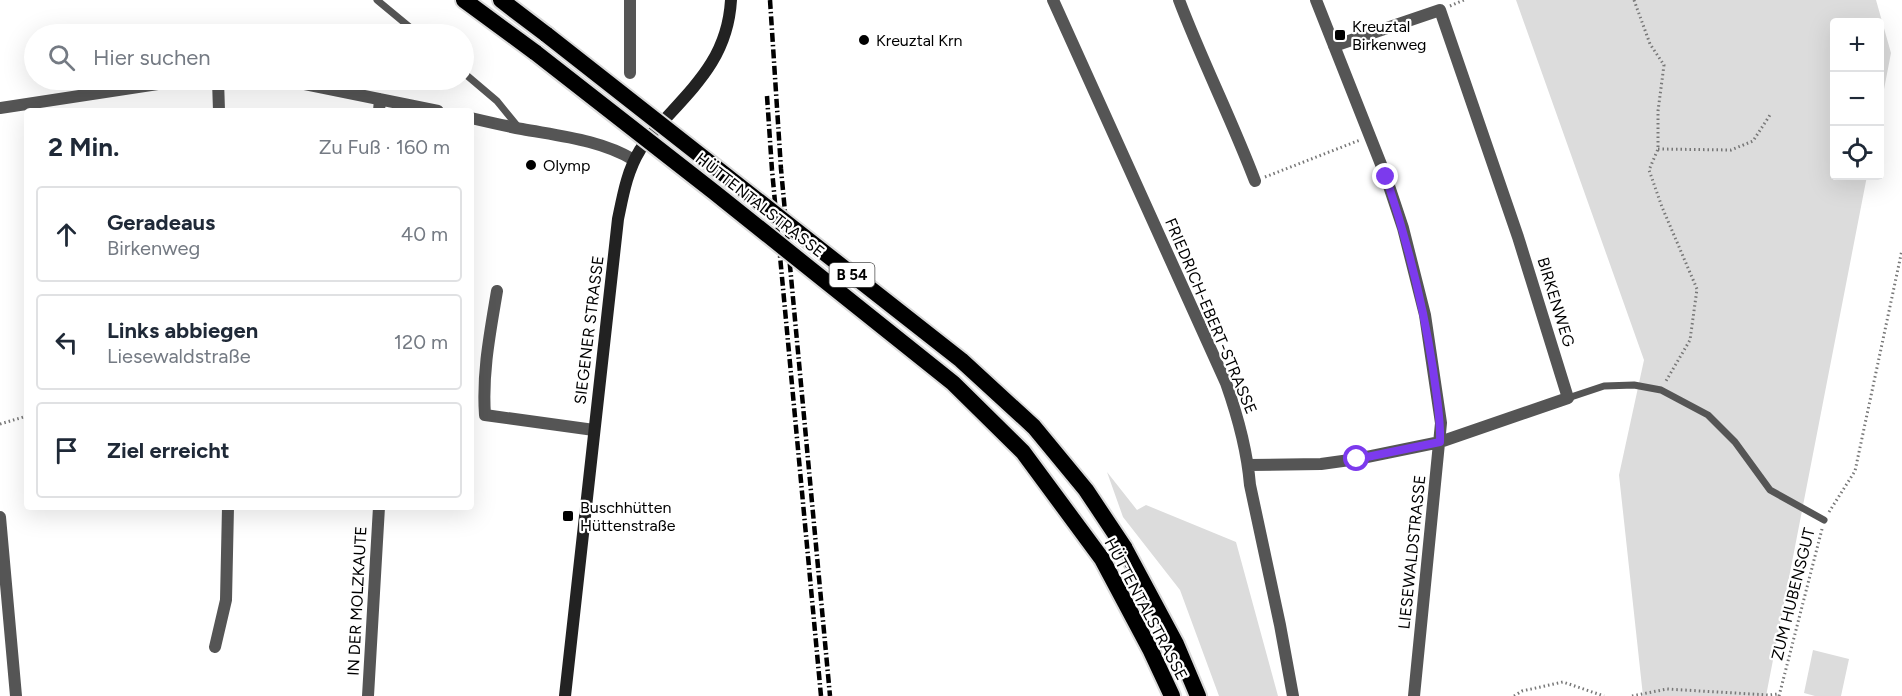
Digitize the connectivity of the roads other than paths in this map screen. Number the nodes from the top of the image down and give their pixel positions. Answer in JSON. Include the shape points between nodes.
{"nodes":[{"id":1,"x":377,"y":0,"type":"edge"},
{"id":2,"x":464,"y":0,"type":"edge"},
{"id":3,"x":501,"y":0,"type":"edge"},
{"id":4,"x":630,"y":0,"type":"edge"},
{"id":5,"x":731,"y":0,"type":"edge"},
{"id":6,"x":1053,"y":0,"type":"edge"},
{"id":7,"x":1179,"y":0,"type":"edge"},
{"id":8,"x":1316,"y":0,"type":"edge"},
{"id":9,"x":406,"y":24,"type":"edge"},
{"id":10,"x":1334,"y":46,"type":"junction"},
{"id":11,"x":630,"y":73,"type":"dead end"},
{"id":12,"x":474,"y":81,"type":"edge"},
{"id":13,"x":118,"y":90,"type":"edge"},
{"id":14,"x":218,"y":90,"type":"edge"},
{"id":15,"x":323,"y":90,"type":"edge"},
{"id":16,"x":380,"y":105,"type":"edge"},
{"id":17,"x":0,"y":108,"type":"edge"},
{"id":18,"x":219,"y":108,"type":"edge"},
{"id":19,"x":409,"y":108,"type":"edge"},
{"id":20,"x":474,"y":119,"type":"edge"},
{"id":21,"x":519,"y":129,"type":"junction"},
{"id":22,"x":634,"y":160,"type":"junction"},
{"id":23,"x":1255,"y":181,"type":"road end"},
{"id":24,"x":496,"y":291,"type":"dead end"},
{"id":25,"x":1568,"y":398,"type":"junction"},
{"id":26,"x":594,"y":430,"type":"junction"},
{"id":27,"x":1440,"y":442,"type":"junction"},
{"id":28,"x":1248,"y":465,"type":"junction"},
{"id":29,"x":228,"y":510,"type":"edge"},
{"id":30,"x":378,"y":510,"type":"edge"},
{"id":31,"x":0,"y":518,"type":"edge"},
{"id":32,"x":1824,"y":520,"type":"road end"},
{"id":33,"x":215,"y":647,"type":"dead end"},
{"id":34,"x":14,"y":658,"type":"junction"},
{"id":35,"x":0,"y":661,"type":"edge"},
{"id":36,"x":16,"y":696,"type":"edge"},
{"id":37,"x":368,"y":696,"type":"edge"},
{"id":38,"x":565,"y":696,"type":"edge"},
{"id":39,"x":1172,"y":696,"type":"edge"},
{"id":40,"x":1198,"y":696,"type":"edge"},
{"id":41,"x":1293,"y":696,"type":"edge"},
{"id":42,"x":1414,"y":696,"type":"edge"}],
"edges":[{"from":1,"to":9,"type":"lane"},
{"from":2,"to":39,"type":"highway","name":"HÜTTENTALSTRASSE","number":"B 54","bridge":true,"via":[[953,383],[1023,452],[1102,559]]},
{"from":3,"to":40,"type":"highway","name":"HÜTTENTALSTRASSE","number":"B 54","bridge":true,"via":[[961,360],[1034,427],[1086,490],[1124,547],[1176,644]]},
{"from":4,"to":11,"type":"street"},
{"from":5,"to":22,"type":"main road","name":"SIEGENER STRASSE","via":[[722,45],[705,74]]},
{"from":6,"to":28,"type":"street","name":"FRIEDRICH-EBERT-STRASSE","via":[[1226,383]]},
{"from":7,"to":23,"type":"street"},
{"from":8,"to":10,"type":"street","name":"LIESEWALDSTRASSE"},
{"from":10,"to":25,"type":"street","name":"BIRKENWEG","via":[[1440,10]]},
{"from":10,"to":27,"type":"street","name":"LIESEWALDSTRASSE","via":[[1403,228],[1425,315],[1441,423]]},
{"from":12,"to":21,"type":"lane","via":[[497,101]]},
{"from":13,"to":17,"type":"street"},
{"from":14,"to":18,"type":"street"},
{"from":15,"to":16,"type":"street"},
{"from":16,"to":19,"type":"street"},
{"from":20,"to":21,"type":"street"},
{"from":21,"to":22,"type":"street","via":[[603,146]]},
{"from":22,"to":26,"type":"main road","name":"SIEGENER STRASSE","via":[[618,219]]},
{"from":24,"to":26,"type":"street","via":[[486,360],[485,415]]},
{"from":25,"to":27,"type":"street"},
{"from":25,"to":32,"type":"lane","via":[[1604,386],[1634,385],[1661,390],[1708,415],[1736,442],[1770,490]]},
{"from":26,"to":38,"type":"main road","name":"SIEGENER STRASSE"},
{"from":27,"to":28,"type":"street","via":[[1340,463]]},
{"from":27,"to":42,"type":"street","name":"LIESEWALDSTRASSE"},
{"from":28,"to":41,"type":"street","name":"FRIEDRICH-EBERT-STRASSE"},
{"from":29,"to":33,"type":"street","via":[[226,600]]},
{"from":30,"to":37,"type":"street","name":"IN DER MOLZKAUTE"},
{"from":31,"to":34,"type":"street"},
{"from":34,"to":35,"type":"street"},
{"from":34,"to":36,"type":"street"}]}
